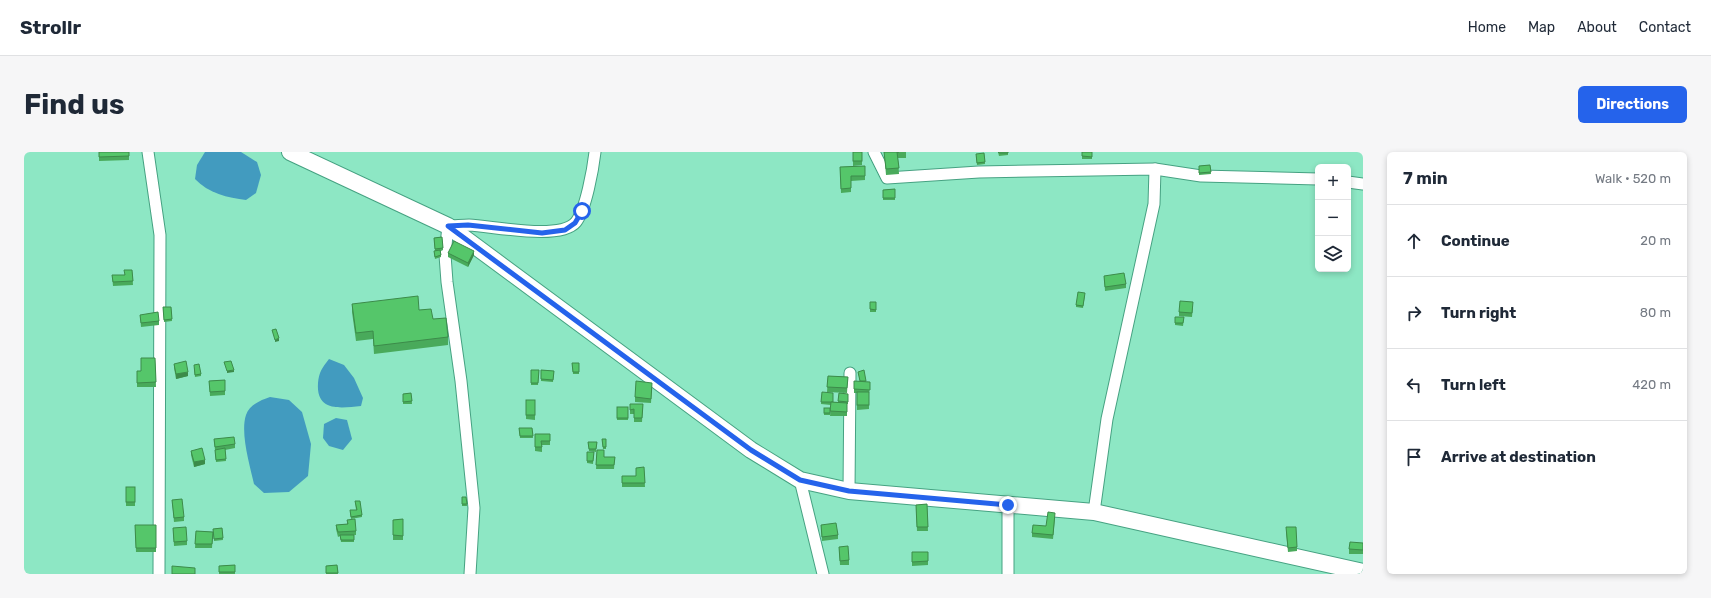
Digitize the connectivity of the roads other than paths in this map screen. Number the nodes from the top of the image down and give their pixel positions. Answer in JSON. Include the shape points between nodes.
{"nodes":[{"id":1,"x":148,"y":152,"type":"edge"},
{"id":2,"x":290,"y":152,"type":"edge"},
{"id":3,"x":595,"y":152,"type":"edge"},
{"id":4,"x":874,"y":152,"type":"edge"},
{"id":5,"x":1155,"y":169,"type":"junction"},
{"id":6,"x":1315,"y":179,"type":"edge"},
{"id":7,"x":1351,"y":182,"type":"edge"},
{"id":8,"x":1363,"y":184,"type":"edge"},
{"id":9,"x":448,"y":226,"type":"junction"},
{"id":10,"x":850,"y":372,"type":"dead end"},
{"id":11,"x":800,"y":480,"type":"junction"},
{"id":12,"x":849,"y":491,"type":"junction"},
{"id":13,"x":1008,"y":505,"type":"junction"},
{"id":14,"x":1094,"y":512,"type":"junction"},
{"id":15,"x":1363,"y":572,"type":"edge"},
{"id":16,"x":159,"y":574,"type":"edge"},
{"id":17,"x":470,"y":574,"type":"edge"},
{"id":18,"x":822,"y":574,"type":"edge"},
{"id":19,"x":1008,"y":574,"type":"edge"}],
"edges":[{"from":1,"to":16,"type":"street","via":[[160,235]]},
{"from":2,"to":9,"type":"main road"},
{"from":3,"to":9,"type":"street","via":[[582,211],[575,223],[565,230],[542,233],[468,225]]},
{"from":4,"to":5,"type":"street","via":[[887,178],[979,172]]},
{"from":5,"to":6,"type":"street","via":[[1201,176]]},
{"from":5,"to":14,"type":"street","via":[[1154,204],[1107,419]]},
{"from":7,"to":8,"type":"street"},
{"from":9,"to":11,"type":"main road","via":[[751,450]]},
{"from":9,"to":17,"type":"street","via":[[445,255],[447,282],[461,381],[474,508]]},
{"from":10,"to":12,"type":"street"},
{"from":11,"to":12,"type":"main road"},
{"from":11,"to":18,"type":"street"},
{"from":12,"to":13,"type":"main road"},
{"from":13,"to":14,"type":"main road"},
{"from":13,"to":19,"type":"street"},
{"from":14,"to":15,"type":"main road"}]}
